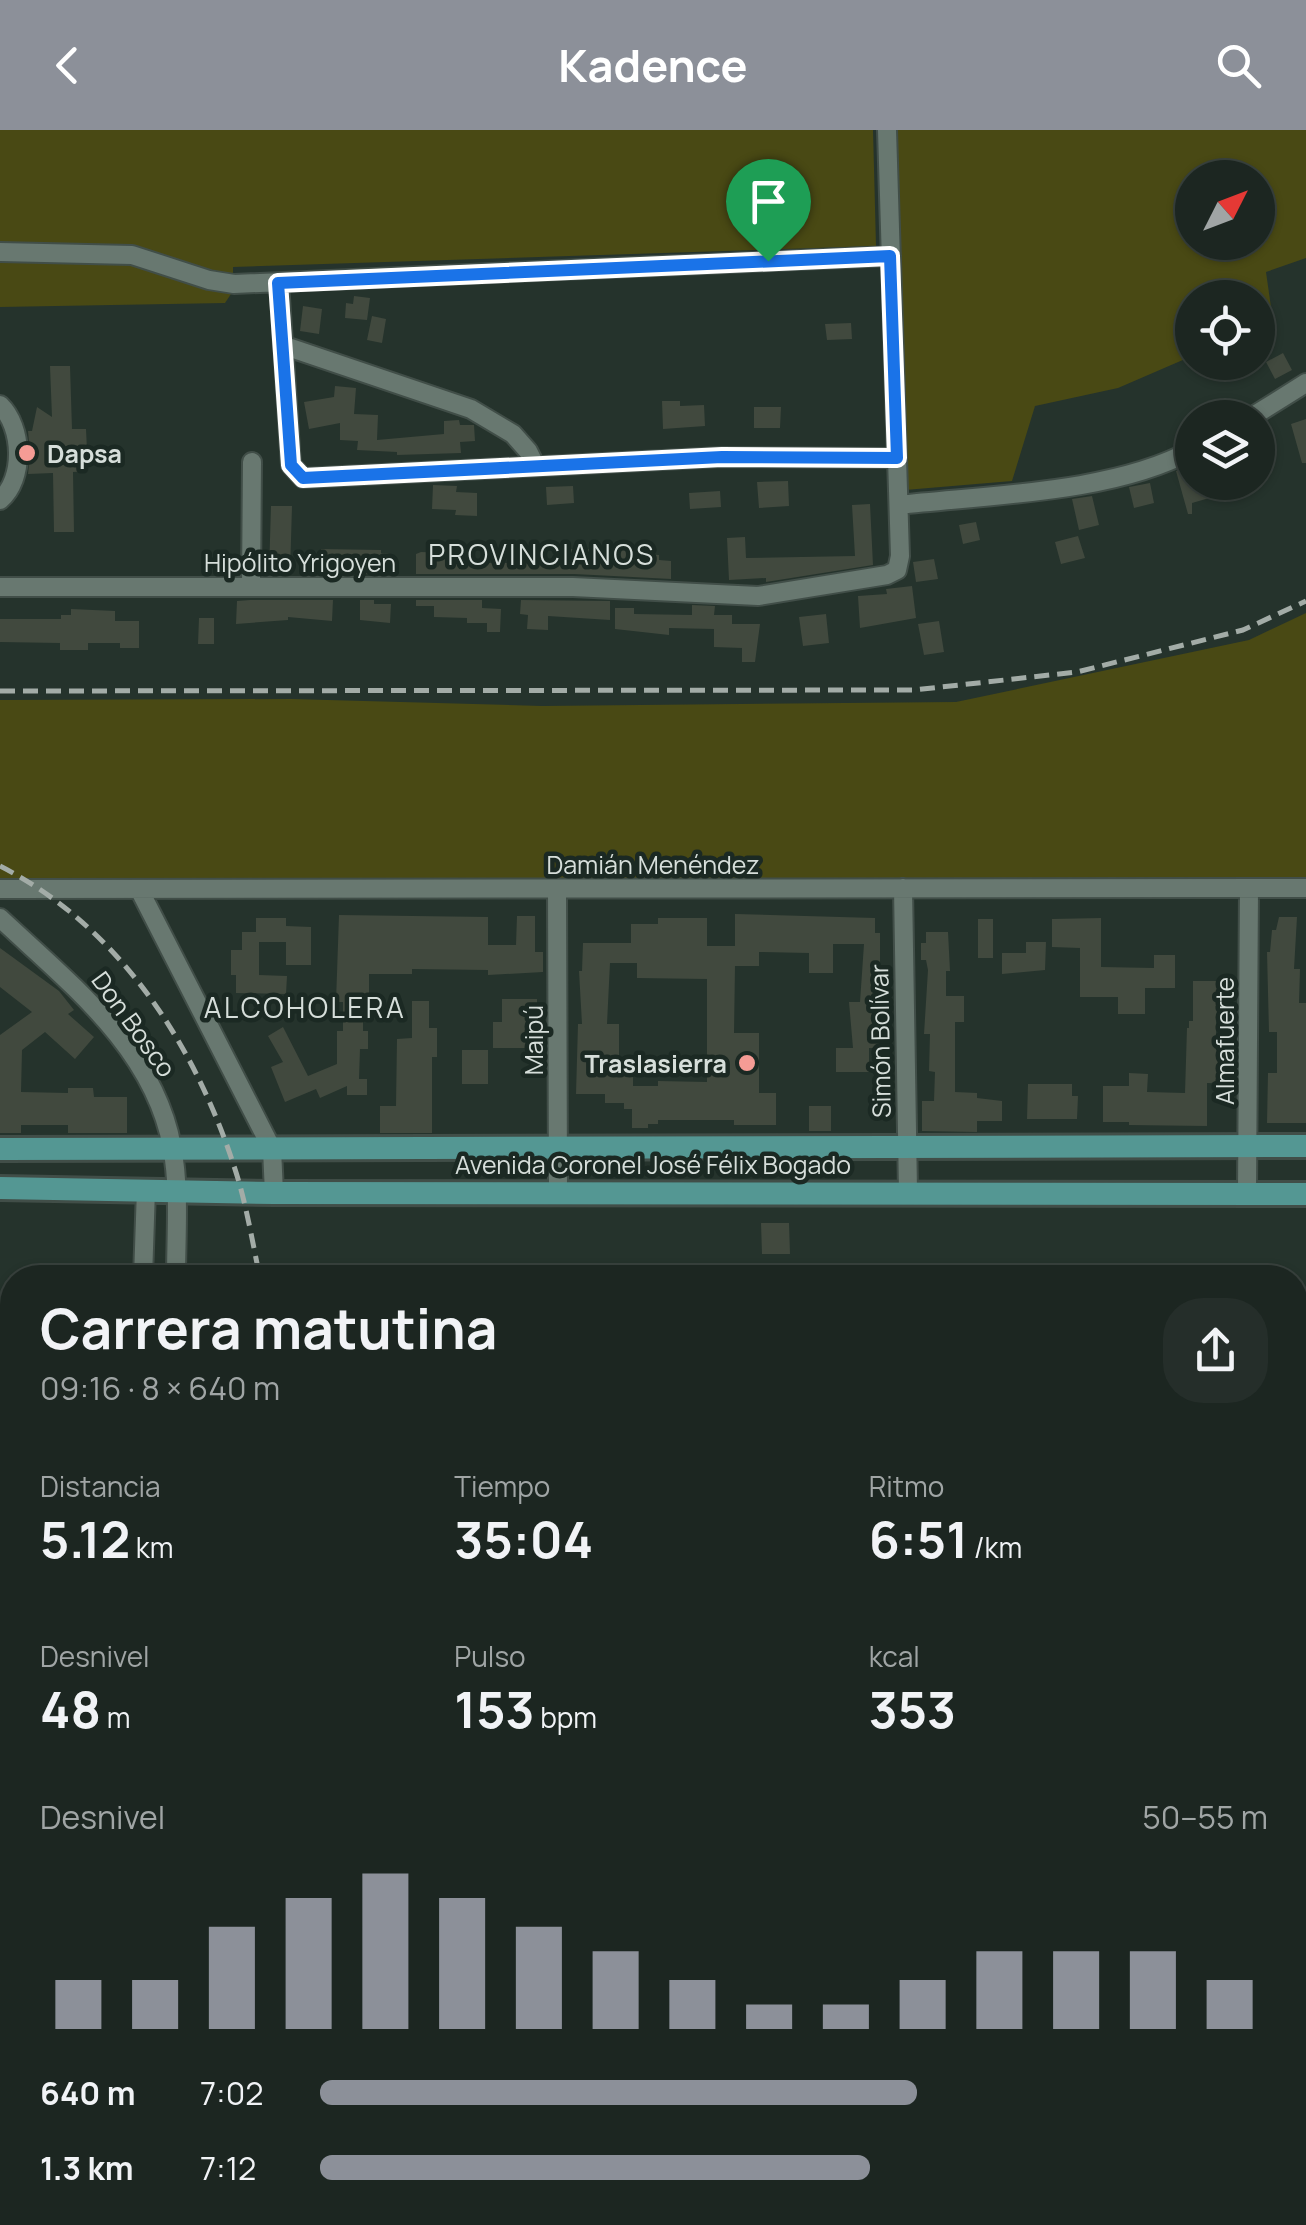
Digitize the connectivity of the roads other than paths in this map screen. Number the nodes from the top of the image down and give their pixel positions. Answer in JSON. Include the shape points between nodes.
{"nodes":[{"id":1,"x":887,"y":130,"type":"edge"},
{"id":2,"x":0,"y":252,"type":"edge"},
{"id":3,"x":890,"y":256,"type":"junction"},
{"id":4,"x":278,"y":283,"type":"junction"},
{"id":5,"x":285,"y":346,"type":"junction"},
{"id":6,"x":1306,"y":383,"type":"edge"},
{"id":7,"x":1275,"y":402,"type":"edge"},
{"id":8,"x":0,"y":406,"type":"edge"},
{"id":9,"x":1175,"y":456,"type":"edge"},
{"id":10,"x":897,"y":458,"type":"junction"},
{"id":11,"x":252,"y":462,"type":"dead end"},
{"id":12,"x":535,"y":465,"type":"junction"},
{"id":13,"x":0,"y":500,"type":"edge"},
{"id":14,"x":899,"y":505,"type":"junction"},
{"id":15,"x":0,"y":587,"type":"edge"},
{"id":16,"x":251,"y":587,"type":"junction"},
{"id":17,"x":903,"y":888,"type":"junction"},
{"id":18,"x":1250,"y":888,"type":"junction"},
{"id":19,"x":1306,"y":888,"type":"edge"},
{"id":20,"x":0,"y":889,"type":"edge"},
{"id":21,"x":557,"y":889,"type":"junction"},
{"id":22,"x":140,"y":891,"type":"junction"},
{"id":23,"x":0,"y":918,"type":"edge"},
{"id":24,"x":1250,"y":1146,"type":"junction"},
{"id":25,"x":1306,"y":1146,"type":"edge"},
{"id":26,"x":906,"y":1147,"type":"junction"},
{"id":27,"x":172,"y":1148,"type":"junction"},
{"id":28,"x":558,"y":1148,"type":"junction"},
{"id":29,"x":0,"y":1149,"type":"edge"},
{"id":30,"x":272,"y":1149,"type":"junction"},
{"id":31,"x":0,"y":1188,"type":"edge"},
{"id":32,"x":146,"y":1189,"type":"junction"},
{"id":33,"x":176,"y":1189,"type":"junction"},
{"id":34,"x":558,"y":1191,"type":"junction"},
{"id":35,"x":908,"y":1192,"type":"junction"},
{"id":36,"x":274,"y":1193,"type":"junction"},
{"id":37,"x":1247,"y":1194,"type":"junction"},
{"id":38,"x":1306,"y":1194,"type":"edge"},
{"id":39,"x":143,"y":1265,"type":"edge"},
{"id":40,"x":176,"y":1265,"type":"edge"}],
"edges":[{"from":1,"to":3,"type":"street"},
{"from":2,"to":4,"type":"street","via":[[132,255],[209,280]]},
{"from":3,"to":4,"type":"street"},
{"from":3,"to":10,"type":"street"},
{"from":4,"to":5,"type":"street"},
{"from":5,"to":12,"type":"street","via":[[471,410],[513,434]]},
{"from":5,"to":12,"type":"street","via":[[291,465],[303,478]]},
{"from":6,"to":7,"type":"street"},
{"from":8,"to":13,"type":"street","via":[[15,432],[17,474]]},
{"from":9,"to":14,"type":"street","via":[[1093,481]]},
{"from":10,"to":12,"type":"street"},
{"from":10,"to":14,"type":"street"},
{"from":11,"to":16,"type":"street"},
{"from":14,"to":16,"type":"street","name":"Hipólito Yrigoyen","via":[[897,570],[758,596],[573,587]]},
{"from":15,"to":16,"type":"street","name":"Hipólito Yrigoyen"},
{"from":17,"to":18,"type":"street","name":"Damián Menéndez"},
{"from":17,"to":21,"type":"street","name":"Damián Menéndez"},
{"from":17,"to":26,"type":"street","name":"Simón Bolívar"},
{"from":18,"to":19,"type":"street","name":"Damián Menéndez"},
{"from":18,"to":24,"type":"street","name":"Almafuerte"},
{"from":20,"to":22,"type":"street","name":"Damián Menéndez"},
{"from":21,"to":22,"type":"street","name":"Damián Menéndez"},
{"from":21,"to":28,"type":"street","name":"Maipú"},
{"from":22,"to":30,"type":"street"},
{"from":23,"to":27,"type":"street","name":"Don Bosco","via":[[80,989],[128,1051],[152,1087]]},
{"from":24,"to":25,"type":"main road","name":"Avenida Coronel José Félix Bogado"},
{"from":24,"to":26,"type":"main road","name":"Avenida Coronel José Félix Bogado"},
{"from":24,"to":37,"type":"street","name":"Almafuerte"},
{"from":26,"to":28,"type":"main road","name":"Avenida Coronel José Félix Bogado"},
{"from":26,"to":35,"type":"street","name":"Simón Bolívar"},
{"from":27,"to":29,"type":"main road","name":"Avenida Coronel José Félix Bogado"},
{"from":27,"to":30,"type":"main road","name":"Avenida Coronel José Félix Bogado"},
{"from":27,"to":33,"type":"street","name":"Don Bosco"},
{"from":28,"to":30,"type":"main road","name":"Avenida Coronel José Félix Bogado"},
{"from":28,"to":34,"type":"street","name":"Maipú"},
{"from":30,"to":36,"type":"street"},
{"from":31,"to":32,"type":"main road","name":"Avenida Coronel José Félix Bogado"},
{"from":32,"to":33,"type":"main road","name":"Avenida Coronel José Félix Bogado"},
{"from":32,"to":39,"type":"street"},
{"from":33,"to":36,"type":"main road","name":"Avenida Coronel José Félix Bogado"},
{"from":33,"to":40,"type":"street","name":"Don Bosco"},
{"from":34,"to":35,"type":"main road","name":"Avenida Coronel José Félix Bogado"},
{"from":34,"to":36,"type":"main road","name":"Avenida Coronel José Félix Bogado"},
{"from":35,"to":37,"type":"main road","name":"Avenida Coronel José Félix Bogado"},
{"from":37,"to":38,"type":"main road","name":"Avenida Coronel José Félix Bogado"}]}
